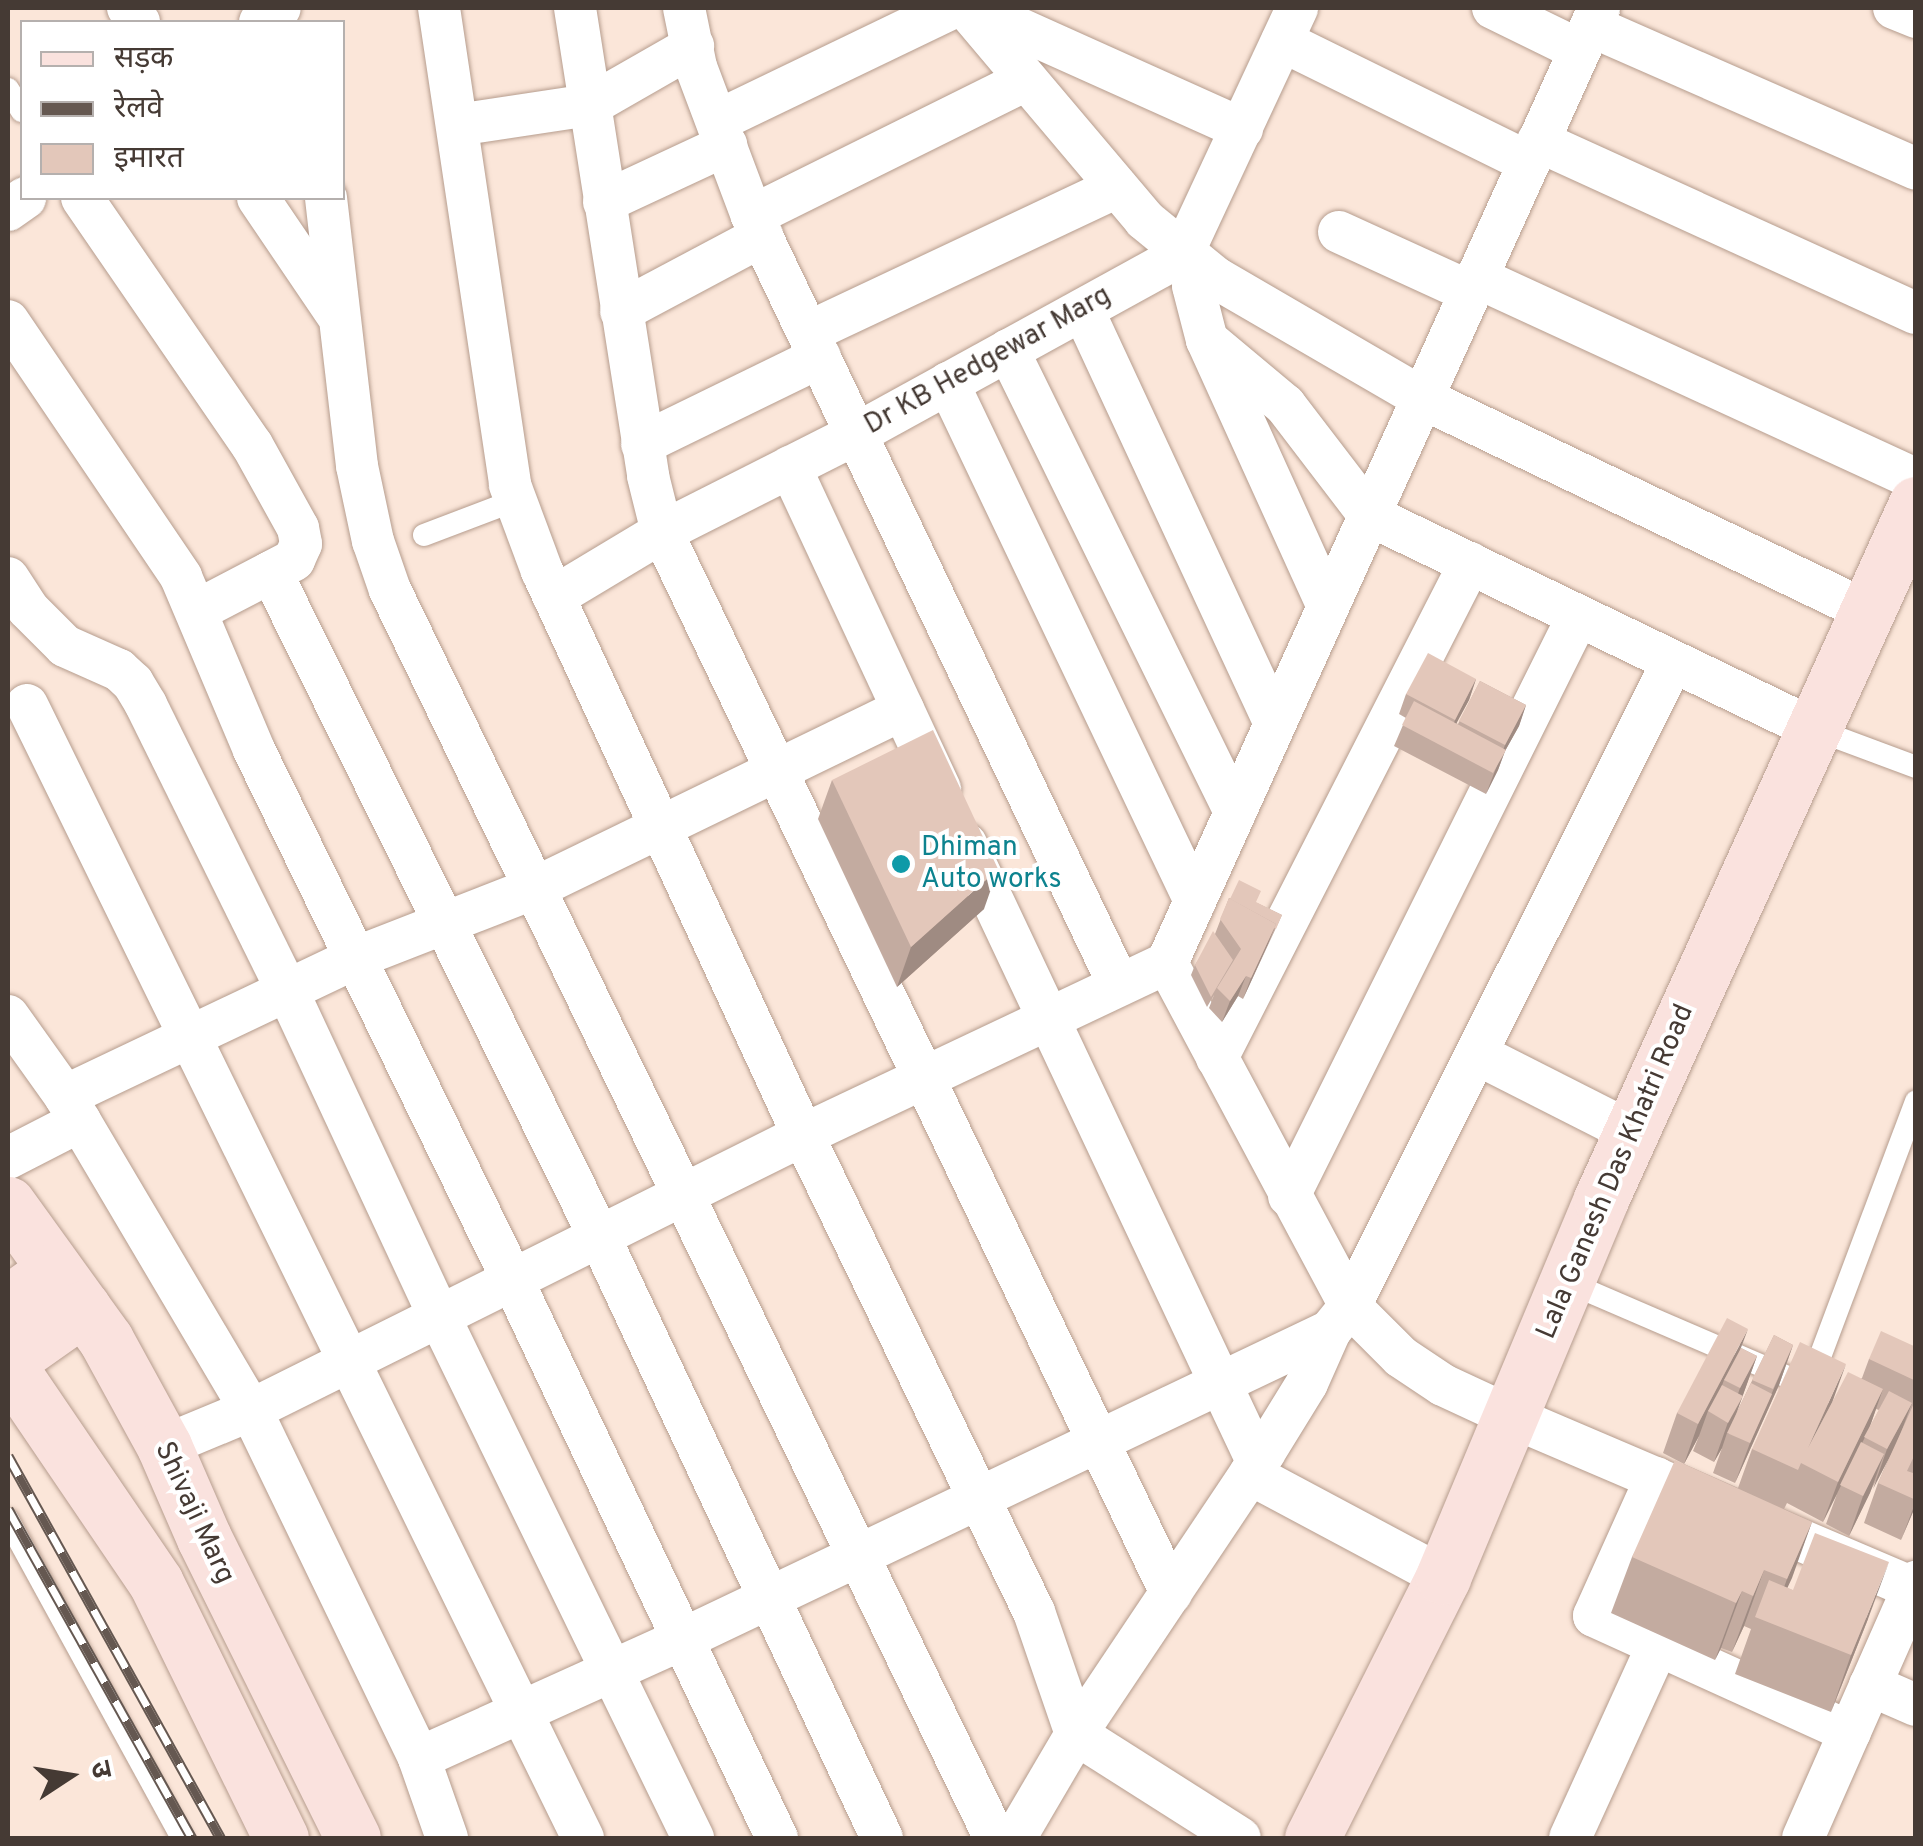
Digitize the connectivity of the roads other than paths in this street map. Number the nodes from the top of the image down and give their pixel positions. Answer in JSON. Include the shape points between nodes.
{"nodes":[{"id":1,"x":439,"y":8,"type":"edge"},
{"id":2,"x":575,"y":8,"type":"edge"},
{"id":3,"x":952,"y":8,"type":"edge"},
{"id":4,"x":970,"y":8,"type":"edge"},
{"id":5,"x":1493,"y":8,"type":"edge"},
{"id":6,"x":1894,"y":8,"type":"edge"},
{"id":7,"x":1290,"y":17,"type":"edge"},
{"id":8,"x":1916,"y":17,"type":"edge"},
{"id":9,"x":696,"y":21,"type":"edge"},
{"id":10,"x":1590,"y":28,"type":"edge"},
{"id":11,"x":1026,"y":80,"type":"junction"},
{"id":12,"x":590,"y":106,"type":"junction"},
{"id":13,"x":457,"y":126,"type":"junction"},
{"id":14,"x":1242,"y":129,"type":"junction"},
{"id":15,"x":722,"y":133,"type":"junction"},
{"id":16,"x":1533,"y":151,"type":"junction"},
{"id":17,"x":1916,"y":169,"type":"edge"},
{"id":18,"x":1117,"y":187,"type":"junction"},
{"id":19,"x":83,"y":200,"type":"edge"},
{"id":20,"x":259,"y":200,"type":"edge"},
{"id":21,"x":326,"y":200,"type":"edge"},
{"id":22,"x":604,"y":202,"type":"junction"},
{"id":23,"x":757,"y":226,"type":"junction"},
{"id":24,"x":1339,"y":232,"type":"dead end"},
{"id":25,"x":1188,"y":259,"type":"junction"},
{"id":26,"x":1473,"y":285,"type":"junction"},
{"id":27,"x":1083,"y":310,"type":"junction"},
{"id":28,"x":620,"y":311,"type":"junction"},
{"id":29,"x":1916,"y":313,"type":"edge"},
{"id":30,"x":339,"y":318,"type":"junction"},
{"id":31,"x":8,"y":321,"type":"edge"},
{"id":32,"x":1207,"y":340,"type":"junction"},
{"id":33,"x":814,"y":344,"type":"junction"},
{"id":34,"x":1008,"y":350,"type":"junction"},
{"id":35,"x":948,"y":383,"type":"junction"},
{"id":36,"x":1422,"y":398,"type":"junction"},
{"id":37,"x":858,"y":433,"type":"junction"},
{"id":38,"x":642,"y":444,"type":"junction"},
{"id":39,"x":790,"y":467,"type":"junction"},
{"id":40,"x":1916,"y":479,"type":"edge"},
{"id":41,"x":516,"y":500,"type":"junction"},
{"id":42,"x":1916,"y":504,"type":"edge"},
{"id":43,"x":1369,"y":515,"type":"junction"},
{"id":44,"x":662,"y":532,"type":"junction"},
{"id":45,"x":424,"y":535,"type":"dead end"},
{"id":46,"x":1470,"y":563,"type":"junction"},
{"id":47,"x":271,"y":572,"type":"junction"},
{"id":48,"x":8,"y":578,"type":"edge"},
{"id":49,"x":554,"y":597,"type":"junction"},
{"id":50,"x":1328,"y":607,"type":"junction"},
{"id":51,"x":196,"y":610,"type":"junction"},
{"id":52,"x":1867,"y":611,"type":"junction"},
{"id":53,"x":1578,"y":616,"type":"junction"},
{"id":54,"x":1673,"y":661,"type":"junction"},
{"id":55,"x":27,"y":705,"type":"dead end"},
{"id":56,"x":903,"y":709,"type":"junction"},
{"id":57,"x":1274,"y":724,"type":"junction"},
{"id":58,"x":1814,"y":728,"type":"junction"},
{"id":59,"x":1916,"y":767,"type":"edge"},
{"id":60,"x":778,"y":771,"type":"junction"},
{"id":61,"x":1236,"y":812,"type":"junction"},
{"id":62,"x":662,"y":829,"type":"junction"},
{"id":63,"x":535,"y":888,"type":"junction"},
{"id":64,"x":1195,"y":901,"type":"junction"},
{"id":65,"x":442,"y":928,"type":"junction"},
{"id":66,"x":354,"y":958,"type":"junction"},
{"id":67,"x":1167,"y":962,"type":"junction"},
{"id":68,"x":1119,"y":986,"type":"junction"},
{"id":69,"x":287,"y":990,"type":"junction"},
{"id":70,"x":8,"y":1016,"type":"edge"},
{"id":71,"x":1048,"y":1019,"type":"junction"},
{"id":72,"x":192,"y":1036,"type":"junction"},
{"id":73,"x":1476,"y":1054,"type":"junction"},
{"id":74,"x":1217,"y":1058,"type":"junction"},
{"id":75,"x":922,"y":1078,"type":"junction"},
{"id":76,"x":1916,"y":1101,"type":"edge"},
{"id":77,"x":73,"y":1109,"type":"junction"},
{"id":78,"x":1631,"y":1132,"type":"junction"},
{"id":79,"x":802,"y":1135,"type":"junction"},
{"id":80,"x":8,"y":1158,"type":"edge"},
{"id":81,"x":686,"y":1193,"type":"junction"},
{"id":82,"x":1289,"y":1196,"type":"junction"},
{"id":83,"x":8,"y":1204,"type":"edge"},
{"id":84,"x":598,"y":1236,"type":"junction"},
{"id":85,"x":512,"y":1279,"type":"junction"},
{"id":86,"x":1567,"y":1282,"type":"junction"},
{"id":87,"x":69,"y":1289,"type":"junction"},
{"id":88,"x":8,"y":1303,"type":"edge"},
{"id":89,"x":439,"y":1316,"type":"junction"},
{"id":90,"x":1340,"y":1319,"type":"junction"},
{"id":91,"x":351,"y":1360,"type":"junction"},
{"id":92,"x":8,"y":1363,"type":"edge"},
{"id":93,"x":1220,"y":1383,"type":"junction"},
{"id":94,"x":251,"y":1410,"type":"junction"},
{"id":95,"x":1512,"y":1417,"type":"junction"},
{"id":96,"x":1098,"y":1440,"type":"junction"},
{"id":97,"x":164,"y":1446,"type":"junction"},
{"id":98,"x":1254,"y":1468,"type":"junction"},
{"id":99,"x":1656,"y":1478,"type":"junction"},
{"id":100,"x":980,"y":1495,"type":"junction"},
{"id":101,"x":8,"y":1520,"type":"edge"},
{"id":102,"x":858,"y":1554,"type":"junction"},
{"id":103,"x":1443,"y":1577,"type":"junction"},
{"id":104,"x":1914,"y":1585,"type":"edge"},
{"id":105,"x":1171,"y":1592,"type":"junction"},
{"id":106,"x":770,"y":1596,"type":"junction"},
{"id":107,"x":684,"y":1639,"type":"junction"},
{"id":108,"x":1657,"y":1647,"type":"junction"},
{"id":109,"x":612,"y":1670,"type":"junction"},
{"id":110,"x":1870,"y":1685,"type":"junction"},
{"id":111,"x":1916,"y":1705,"type":"edge"},
{"id":112,"x":521,"y":1712,"type":"junction"},
{"id":113,"x":1850,"y":1732,"type":"junction"},
{"id":114,"x":1076,"y":1734,"type":"junction"},
{"id":115,"x":419,"y":1758,"type":"junction"},
{"id":116,"x":182,"y":1838,"type":"edge"},
{"id":117,"x":281,"y":1838,"type":"edge"},
{"id":118,"x":353,"y":1838,"type":"edge"},
{"id":119,"x":448,"y":1838,"type":"edge"},
{"id":120,"x":583,"y":1838,"type":"edge"},
{"id":121,"x":693,"y":1838,"type":"edge"},
{"id":122,"x":777,"y":1838,"type":"edge"},
{"id":123,"x":882,"y":1838,"type":"edge"},
{"id":124,"x":995,"y":1838,"type":"edge"},
{"id":125,"x":1015,"y":1838,"type":"edge"},
{"id":126,"x":1240,"y":1838,"type":"edge"},
{"id":127,"x":1312,"y":1838,"type":"edge"},
{"id":128,"x":1570,"y":1838,"type":"edge"},
{"id":129,"x":1802,"y":1838,"type":"edge"}],
"edges":[{"from":1,"to":13,"type":"street"},
{"from":2,"to":12,"type":"street"},
{"from":3,"to":15,"type":"street"},
{"from":4,"to":11,"type":"street"},
{"from":4,"to":14,"type":"street"},
{"from":5,"to":10,"type":"street"},
{"from":6,"to":8,"type":"street"},
{"from":7,"to":14,"type":"street"},
{"from":7,"to":16,"type":"street"},
{"from":9,"to":12,"type":"street"},
{"from":9,"to":15,"type":"street"},
{"from":10,"to":16,"type":"street"},
{"from":10,"to":17,"type":"street"},
{"from":11,"to":18,"type":"street"},
{"from":11,"to":23,"type":"street"},
{"from":12,"to":13,"type":"street"},
{"from":12,"to":22,"type":"street"},
{"from":13,"to":41,"type":"street"},
{"from":14,"to":25,"type":"street"},
{"from":15,"to":22,"type":"street"},
{"from":15,"to":23,"type":"street"},
{"from":16,"to":26,"type":"street"},
{"from":16,"to":29,"type":"street"},
{"from":18,"to":25,"type":"street"},
{"from":18,"to":33,"type":"street"},
{"from":19,"to":47,"type":"street","via":[[288,503],[300,544],[294,560]]},
{"from":20,"to":30,"type":"street"},
{"from":21,"to":30,"type":"street"},
{"from":22,"to":28,"type":"street"},
{"from":23,"to":28,"type":"street"},
{"from":23,"to":33,"type":"street"},
{"from":24,"to":26,"type":"street"},
{"from":25,"to":27,"type":"street","name":"Dr KB Hedgewar Marg"},
{"from":25,"to":32,"type":"street"},
{"from":25,"to":36,"type":"street"},
{"from":26,"to":36,"type":"street"},
{"from":26,"to":40,"type":"street"},
{"from":27,"to":34,"type":"street","name":"Dr KB Hedgewar Marg"},
{"from":27,"to":57,"type":"street"},
{"from":28,"to":38,"type":"street"},
{"from":30,"to":63,"type":"street","via":[[373,541],[390,590]]},
{"from":31,"to":51,"type":"street","via":[[181,577]]},
{"from":32,"to":43,"type":"street","via":[[1285,405]]},
{"from":32,"to":50,"type":"street"},
{"from":33,"to":37,"type":"street"},
{"from":33,"to":38,"type":"street"},
{"from":34,"to":35,"type":"street","name":"Dr KB Hedgewar Marg"},
{"from":34,"to":61,"type":"street"},
{"from":35,"to":37,"type":"street","name":"Dr KB Hedgewar Marg"},
{"from":35,"to":64,"type":"street"},
{"from":36,"to":43,"type":"street"},
{"from":36,"to":52,"type":"street"},
{"from":37,"to":39,"type":"street","name":"Dr KB Hedgewar Marg"},
{"from":37,"to":68,"type":"street"},
{"from":38,"to":44,"type":"street"},
{"from":39,"to":44,"type":"street","name":"Dr KB Hedgewar Marg"},
{"from":39,"to":56,"type":"street"},
{"from":41,"to":45,"type":"lane"},
{"from":41,"to":49,"type":"street"},
{"from":42,"to":52,"type":"street","name":"Lala Ganesh Das Khatri Road"},
{"from":43,"to":46,"type":"street"},
{"from":43,"to":50,"type":"street"},
{"from":44,"to":49,"type":"street","name":"Dr KB Hedgewar Marg"},
{"from":44,"to":60,"type":"street"},
{"from":46,"to":53,"type":"street"},
{"from":46,"to":74,"type":"street"},
{"from":47,"to":51,"type":"street"},
{"from":47,"to":65,"type":"street"},
{"from":48,"to":69,"type":"street","via":[[64,646],[134,683]]},
{"from":49,"to":62,"type":"street"},
{"from":50,"to":57,"type":"street"},
{"from":51,"to":66,"type":"street","via":[[254,750]]},
{"from":52,"to":58,"type":"street","name":"Lala Ganesh Das Khatri Road"},
{"from":53,"to":54,"type":"street"},
{"from":53,"to":82,"type":"street"},
{"from":54,"to":58,"type":"street"},
{"from":54,"to":73,"type":"street"},
{"from":55,"to":72,"type":"street"},
{"from":56,"to":60,"type":"street"},
{"from":56,"to":71,"type":"street"},
{"from":57,"to":61,"type":"street"},
{"from":58,"to":59,"type":"lane"},
{"from":58,"to":78,"type":"street","name":"Lala Ganesh Das Khatri Road"},
{"from":60,"to":62,"type":"street"},
{"from":60,"to":75,"type":"street"},
{"from":61,"to":64,"type":"street"},
{"from":62,"to":63,"type":"street"},
{"from":62,"to":79,"type":"street"},
{"from":63,"to":65,"type":"street"},
{"from":63,"to":81,"type":"street"},
{"from":64,"to":67,"type":"street"},
{"from":65,"to":66,"type":"street"},
{"from":65,"to":84,"type":"street"},
{"from":66,"to":69,"type":"street"},
{"from":66,"to":85,"type":"street"},
{"from":67,"to":68,"type":"street"},
{"from":67,"to":74,"type":"street"},
{"from":68,"to":71,"type":"street"},
{"from":69,"to":72,"type":"street"},
{"from":69,"to":89,"type":"street"},
{"from":70,"to":77,"type":"street"},
{"from":71,"to":75,"type":"street"},
{"from":71,"to":93,"type":"street"},
{"from":72,"to":77,"type":"street"},
{"from":72,"to":91,"type":"street"},
{"from":73,"to":78,"type":"street"},
{"from":73,"to":90,"type":"street"},
{"from":74,"to":82,"type":"street"},
{"from":75,"to":79,"type":"street"},
{"from":75,"to":96,"type":"street"},
{"from":76,"to":86,"type":"lane","via":[[1818,1390]]},
{"from":77,"to":80,"type":"street"},
{"from":77,"to":94,"type":"street"},
{"from":78,"to":86,"type":"street","name":"Lala Ganesh Das Khatri Road"},
{"from":79,"to":81,"type":"street"},
{"from":79,"to":100,"type":"street"},
{"from":81,"to":84,"type":"street"},
{"from":81,"to":102,"type":"street"},
{"from":82,"to":90,"type":"street"},
{"from":83,"to":87,"type":"street","name":"Shivaji Marg"},
{"from":84,"to":85,"type":"street"},
{"from":84,"to":106,"type":"street"},
{"from":85,"to":89,"type":"street"},
{"from":85,"to":107,"type":"street"},
{"from":86,"to":95,"type":"street","name":"Lala Ganesh Das Khatri Road"},
{"from":87,"to":88,"type":"street"},
{"from":87,"to":92,"type":"street"},
{"from":87,"to":97,"type":"street","name":"Shivaji Marg"},
{"from":89,"to":91,"type":"street"},
{"from":89,"to":109,"type":"street"},
{"from":90,"to":93,"type":"street"},
{"from":90,"to":95,"type":"street","via":[[1443,1384]]},
{"from":90,"to":98,"type":"street"},
{"from":91,"to":94,"type":"street"},
{"from":91,"to":112,"type":"street"},
{"from":92,"to":117,"type":"street","via":[[156,1583]]},
{"from":93,"to":96,"type":"street"},
{"from":93,"to":98,"type":"street"},
{"from":94,"to":97,"type":"street"},
{"from":94,"to":115,"type":"street"},
{"from":95,"to":99,"type":"street"},
{"from":95,"to":103,"type":"street","name":"Lala Ganesh Das Khatri Road"},
{"from":96,"to":100,"type":"street"},
{"from":96,"to":105,"type":"street"},
{"from":97,"to":118,"type":"street","name":"Shivaji Marg"},
{"from":98,"to":103,"type":"street"},
{"from":98,"to":105,"type":"street"},
{"from":99,"to":104,"type":"street"},
{"from":99,"to":108,"type":"street","via":[[1594,1616]]},
{"from":100,"to":102,"type":"street"},
{"from":100,"to":114,"type":"street","via":[[1034,1612]]},
{"from":101,"to":116,"type":"lane"},
{"from":102,"to":106,"type":"street"},
{"from":102,"to":124,"type":"street"},
{"from":103,"to":127,"type":"street","name":"Lala Ganesh Das Khatri Road"},
{"from":104,"to":110,"type":"street"},
{"from":105,"to":114,"type":"street"},
{"from":106,"to":107,"type":"street"},
{"from":106,"to":123,"type":"street"},
{"from":107,"to":109,"type":"street"},
{"from":107,"to":122,"type":"street"},
{"from":108,"to":113,"type":"street"},
{"from":108,"to":128,"type":"street"},
{"from":109,"to":112,"type":"street"},
{"from":109,"to":121,"type":"street"},
{"from":110,"to":111,"type":"street"},
{"from":110,"to":113,"type":"street"},
{"from":112,"to":115,"type":"street"},
{"from":112,"to":120,"type":"street"},
{"from":113,"to":129,"type":"street"},
{"from":114,"to":125,"type":"street"},
{"from":114,"to":126,"type":"street"},
{"from":115,"to":119,"type":"street"}]}
